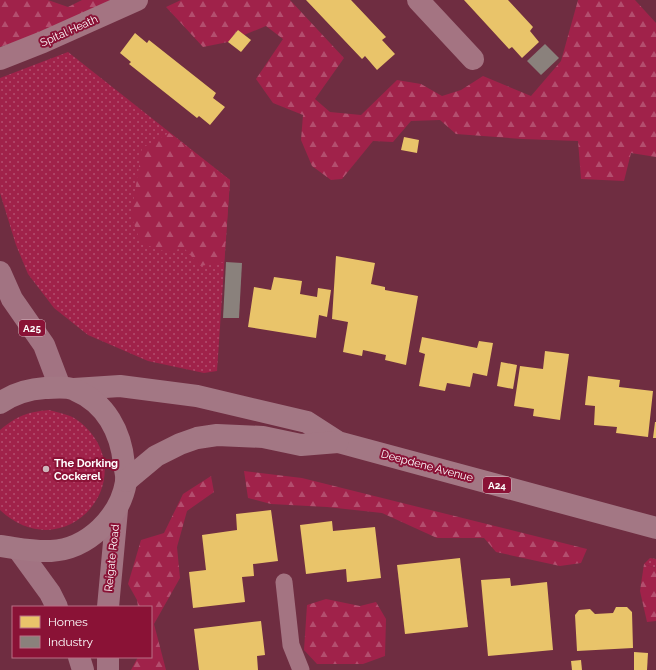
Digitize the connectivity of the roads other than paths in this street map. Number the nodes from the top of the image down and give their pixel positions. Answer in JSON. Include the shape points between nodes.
{"nodes":[{"id":1,"x":137,"y":0,"type":"edge"},
{"id":2,"x":418,"y":0,"type":"edge"},
{"id":3,"x":0,"y":59,"type":"edge"},
{"id":4,"x":472,"y":59,"type":"dead end"},
{"id":5,"x":0,"y":272,"type":"edge"},
{"id":6,"x":67,"y":388,"type":"junction"},
{"id":7,"x":0,"y":403,"type":"edge"},
{"id":8,"x":338,"y":442,"type":"junction"},
{"id":9,"x":126,"y":481,"type":"junction"},
{"id":10,"x":117,"y":510,"type":"junction"},
{"id":11,"x":656,"y":528,"type":"edge"},
{"id":12,"x":9,"y":547,"type":"edge"},
{"id":13,"x":284,"y":582,"type":"dead end"},
{"id":14,"x":56,"y":606,"type":"edge"},
{"id":15,"x":108,"y":606,"type":"edge"},
{"id":16,"x":79,"y":658,"type":"edge"},
{"id":17,"x":108,"y":658,"type":"edge"},
{"id":18,"x":83,"y":670,"type":"edge"},
{"id":19,"x":108,"y":670,"type":"edge"},
{"id":20,"x":301,"y":670,"type":"edge"}],
"edges":[{"from":1,"to":3,"type":"street","name":"Spital Heath"},
{"from":2,"to":4,"type":"street"},
{"from":5,"to":6,"type":"main road","number":"A25","via":[[12,299],[44,345]]},
{"from":6,"to":7,"type":"highway","via":[[36,389],[10,396]]},
{"from":6,"to":8,"type":"highway","number":"A24","via":[[120,386],[197,396],[307,422]]},
{"from":6,"to":9,"type":"highway","via":[[95,402],[110,418],[122,447]]},
{"from":8,"to":9,"type":"highway","number":"A24","via":[[301,445],[263,437],[217,435],[197,438],[156,456]]},
{"from":8,"to":11,"type":"highway","name":"Deepdene Avenue","number":"A24"},
{"from":9,"to":10,"type":"highway"},
{"from":10,"to":12,"type":"highway","via":[[97,533],[76,545],[52,551]]},
{"from":10,"to":15,"type":"main road","name":"Reigate Road"},
{"from":12,"to":14,"type":"main road","via":[[50,593]]},
{"from":13,"to":20,"type":"lane","via":[[291,645]]},
{"from":16,"to":18,"type":"main road"},
{"from":17,"to":19,"type":"main road"}]}
